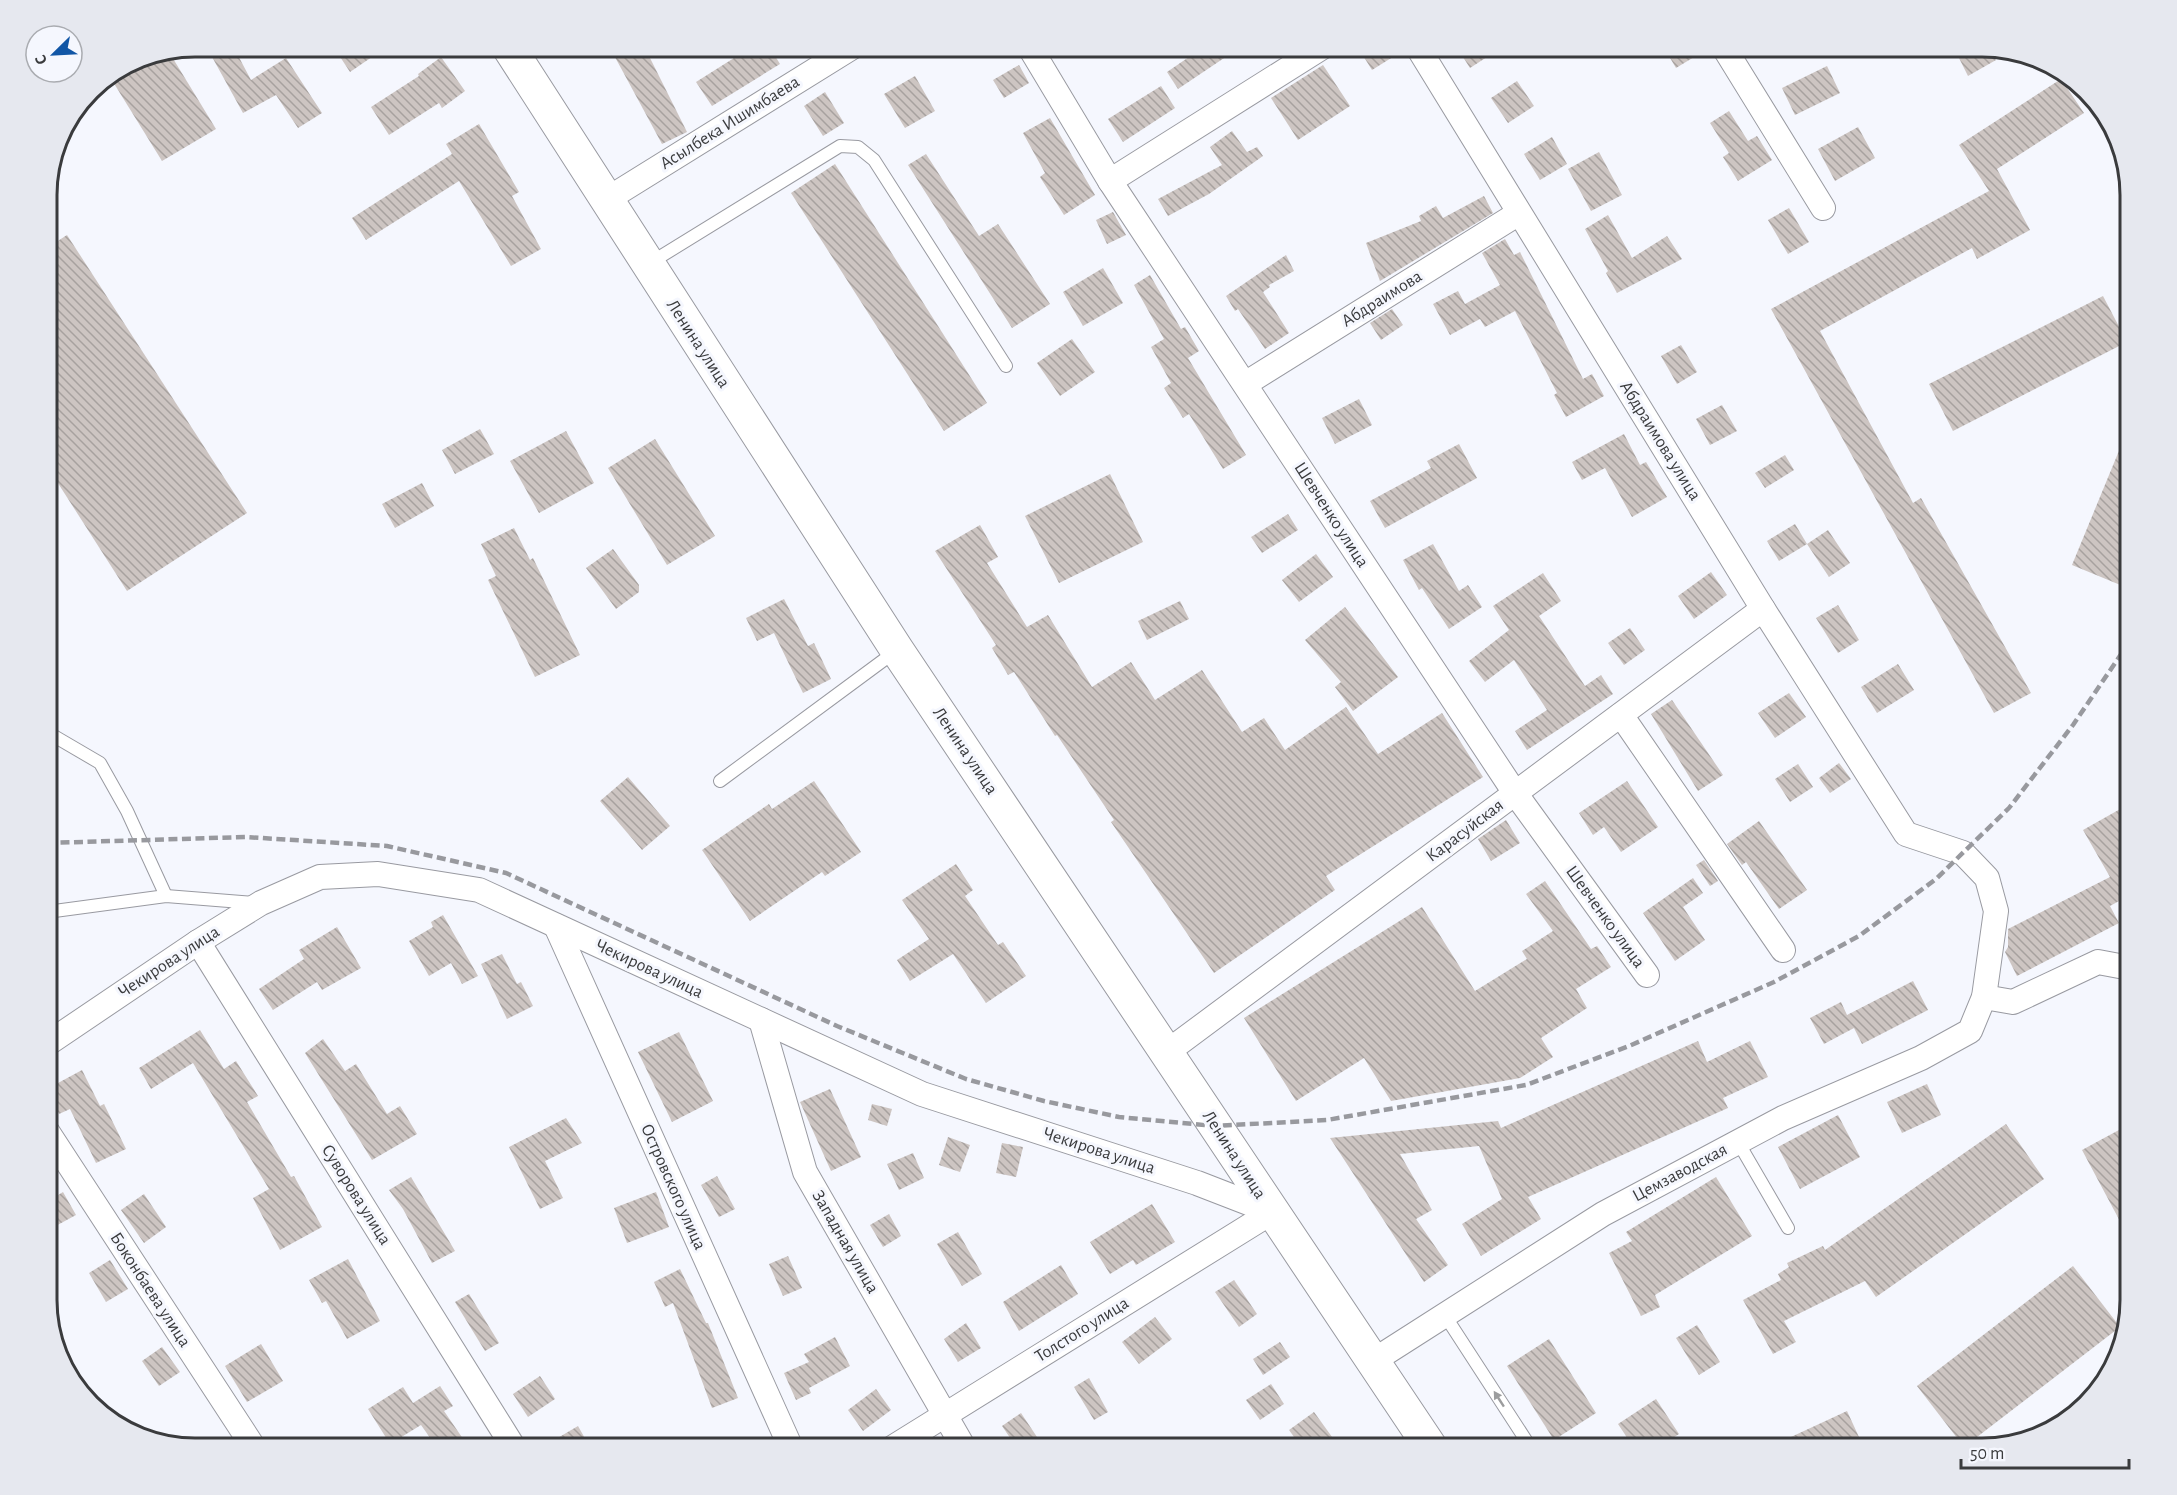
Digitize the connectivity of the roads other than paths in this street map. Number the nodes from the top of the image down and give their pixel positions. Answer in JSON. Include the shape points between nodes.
{"nodes":[{"id":1,"x":515,"y":57,"type":"edge"},
{"id":2,"x":836,"y":57,"type":"edge"},
{"id":3,"x":1036,"y":57,"type":"edge"},
{"id":4,"x":1307,"y":57,"type":"edge"},
{"id":5,"x":1424,"y":57,"type":"edge"},
{"id":6,"x":1730,"y":57,"type":"edge"},
{"id":7,"x":1110,"y":181,"type":"junction"},
{"id":8,"x":606,"y":200,"type":"junction"},
{"id":9,"x":1823,"y":208,"type":"dead end"},
{"id":10,"x":1519,"y":213,"type":"junction"},
{"id":11,"x":648,"y":265,"type":"junction"},
{"id":12,"x":1006,"y":366,"type":"dead end"},
{"id":13,"x":1245,"y":384,"type":"junction"},
{"id":14,"x":1763,"y":609,"type":"junction"},
{"id":15,"x":897,"y":650,"type":"junction"},
{"id":16,"x":1621,"y":715,"type":"junction"},
{"id":17,"x":57,"y":738,"type":"edge"},
{"id":18,"x":720,"y":781,"type":"dead end"},
{"id":19,"x":1515,"y":793,"type":"junction"},
{"id":20,"x":1988,"y":878,"type":"joint"},
{"id":21,"x":166,"y":896,"type":"junction"},
{"id":22,"x":261,"y":903,"type":"junction"},
{"id":23,"x":57,"y":911,"type":"edge"},
{"id":24,"x":556,"y":926,"type":"junction"},
{"id":25,"x":198,"y":942,"type":"junction"},
{"id":26,"x":1783,"y":950,"type":"dead end"},
{"id":27,"x":2120,"y":966,"type":"edge"},
{"id":28,"x":1647,"y":975,"type":"dead end"},
{"id":29,"x":1984,"y":997,"type":"junction"},
{"id":30,"x":760,"y":1020,"type":"junction"},
{"id":31,"x":57,"y":1037,"type":"edge"},
{"id":32,"x":1167,"y":1052,"type":"junction"},
{"id":33,"x":1738,"y":1142,"type":"junction"},
{"id":34,"x":57,"y":1146,"type":"edge"},
{"id":35,"x":1272,"y":1212,"type":"junction"},
{"id":36,"x":1788,"y":1228,"type":"dead end"},
{"id":37,"x":1444,"y":1314,"type":"junction"},
{"id":38,"x":1373,"y":1361,"type":"junction"},
{"id":39,"x":944,"y":1416,"type":"junction"},
{"id":40,"x":247,"y":1438,"type":"edge"},
{"id":41,"x":507,"y":1438,"type":"edge"},
{"id":42,"x":786,"y":1438,"type":"edge"},
{"id":43,"x":909,"y":1438,"type":"edge"},
{"id":44,"x":957,"y":1438,"type":"edge"},
{"id":45,"x":1424,"y":1438,"type":"edge"},
{"id":46,"x":1524,"y":1438,"type":"edge"}],
"edges":[{"from":1,"to":8,"type":"main road","name":"Ленина улица"},
{"from":2,"to":8,"type":"street","name":"Асылбека Ишимбаева"},
{"from":3,"to":7,"type":"street","name":"Шевченко улица"},
{"from":4,"to":7,"type":"street"},
{"from":5,"to":10,"type":"street","name":"Абдраимова улица"},
{"from":6,"to":9,"type":"street"},
{"from":7,"to":13,"type":"street","name":"Шевченко улица"},
{"from":8,"to":11,"type":"main road","name":"Ленина улица"},
{"from":10,"to":13,"type":"street","name":"Абдраимова"},
{"from":10,"to":14,"type":"street","name":"Абдраимова улица"},
{"from":11,"to":12,"type":"lane","via":[[840,146],[858,147],[874,160]]},
{"from":11,"to":15,"type":"main road","name":"Ленина улица"},
{"from":13,"to":19,"type":"street","name":"Шевченко улица"},
{"from":14,"to":16,"type":"street","name":"Карасуйская"},
{"from":14,"to":20,"type":"street","name":"Абдраимова улица","via":[[1906,834],[1963,853]]},
{"from":15,"to":18,"type":"lane"},
{"from":15,"to":32,"type":"main road","name":"Ленина улица"},
{"from":16,"to":19,"type":"street","name":"Карасуйская"},
{"from":16,"to":26,"type":"street"},
{"from":17,"to":21,"type":"lane","via":[[100,763]]},
{"from":19,"to":28,"type":"street","name":"Шевченко улица"},
{"from":19,"to":32,"type":"street","name":"Карасуйская"},
{"from":20,"to":29,"type":"street","name":"Цемзаводская","via":[[1996,911]]},
{"from":21,"to":22,"type":"lane"},
{"from":21,"to":23,"type":"lane"},
{"from":22,"to":24,"type":"street","name":"Чекирова улица","via":[[320,877],[378,874],[479,890]]},
{"from":22,"to":25,"type":"street","name":"Чекирова улица"},
{"from":24,"to":30,"type":"street","name":"Чекирова улица"},
{"from":24,"to":42,"type":"street","name":"Островского улица"},
{"from":25,"to":31,"type":"street","name":"Чекирова улица"},
{"from":25,"to":41,"type":"street","name":"Суворова улица"},
{"from":27,"to":29,"type":"street","via":[[2098,962],[2013,1002]]},
{"from":29,"to":33,"type":"street","name":"Цемзаводская","via":[[1970,1031],[1921,1058],[1783,1118]]},
{"from":30,"to":35,"type":"street","name":"Чекирова улица","via":[[922,1094]]},
{"from":30,"to":39,"type":"street","name":"Западная улица","via":[[805,1172]]},
{"from":32,"to":35,"type":"main road","name":"Ленина улица"},
{"from":33,"to":36,"type":"lane"},
{"from":33,"to":37,"type":"street","name":"Цемзаводская","via":[[1603,1214]]},
{"from":34,"to":40,"type":"street","name":"Боконбаева улица"},
{"from":35,"to":38,"type":"main road","name":"Ленина улица"},
{"from":35,"to":39,"type":"street","name":"Толстого улица"},
{"from":37,"to":38,"type":"street","name":"Цемзаводская"},
{"from":46,"to":37,"type":"lane","one_way":true},
{"from":38,"to":45,"type":"main road","name":"Ленина улица"},
{"from":39,"to":43,"type":"street","name":"Толстого улица"},
{"from":39,"to":44,"type":"street","name":"Западная улица"}]}
